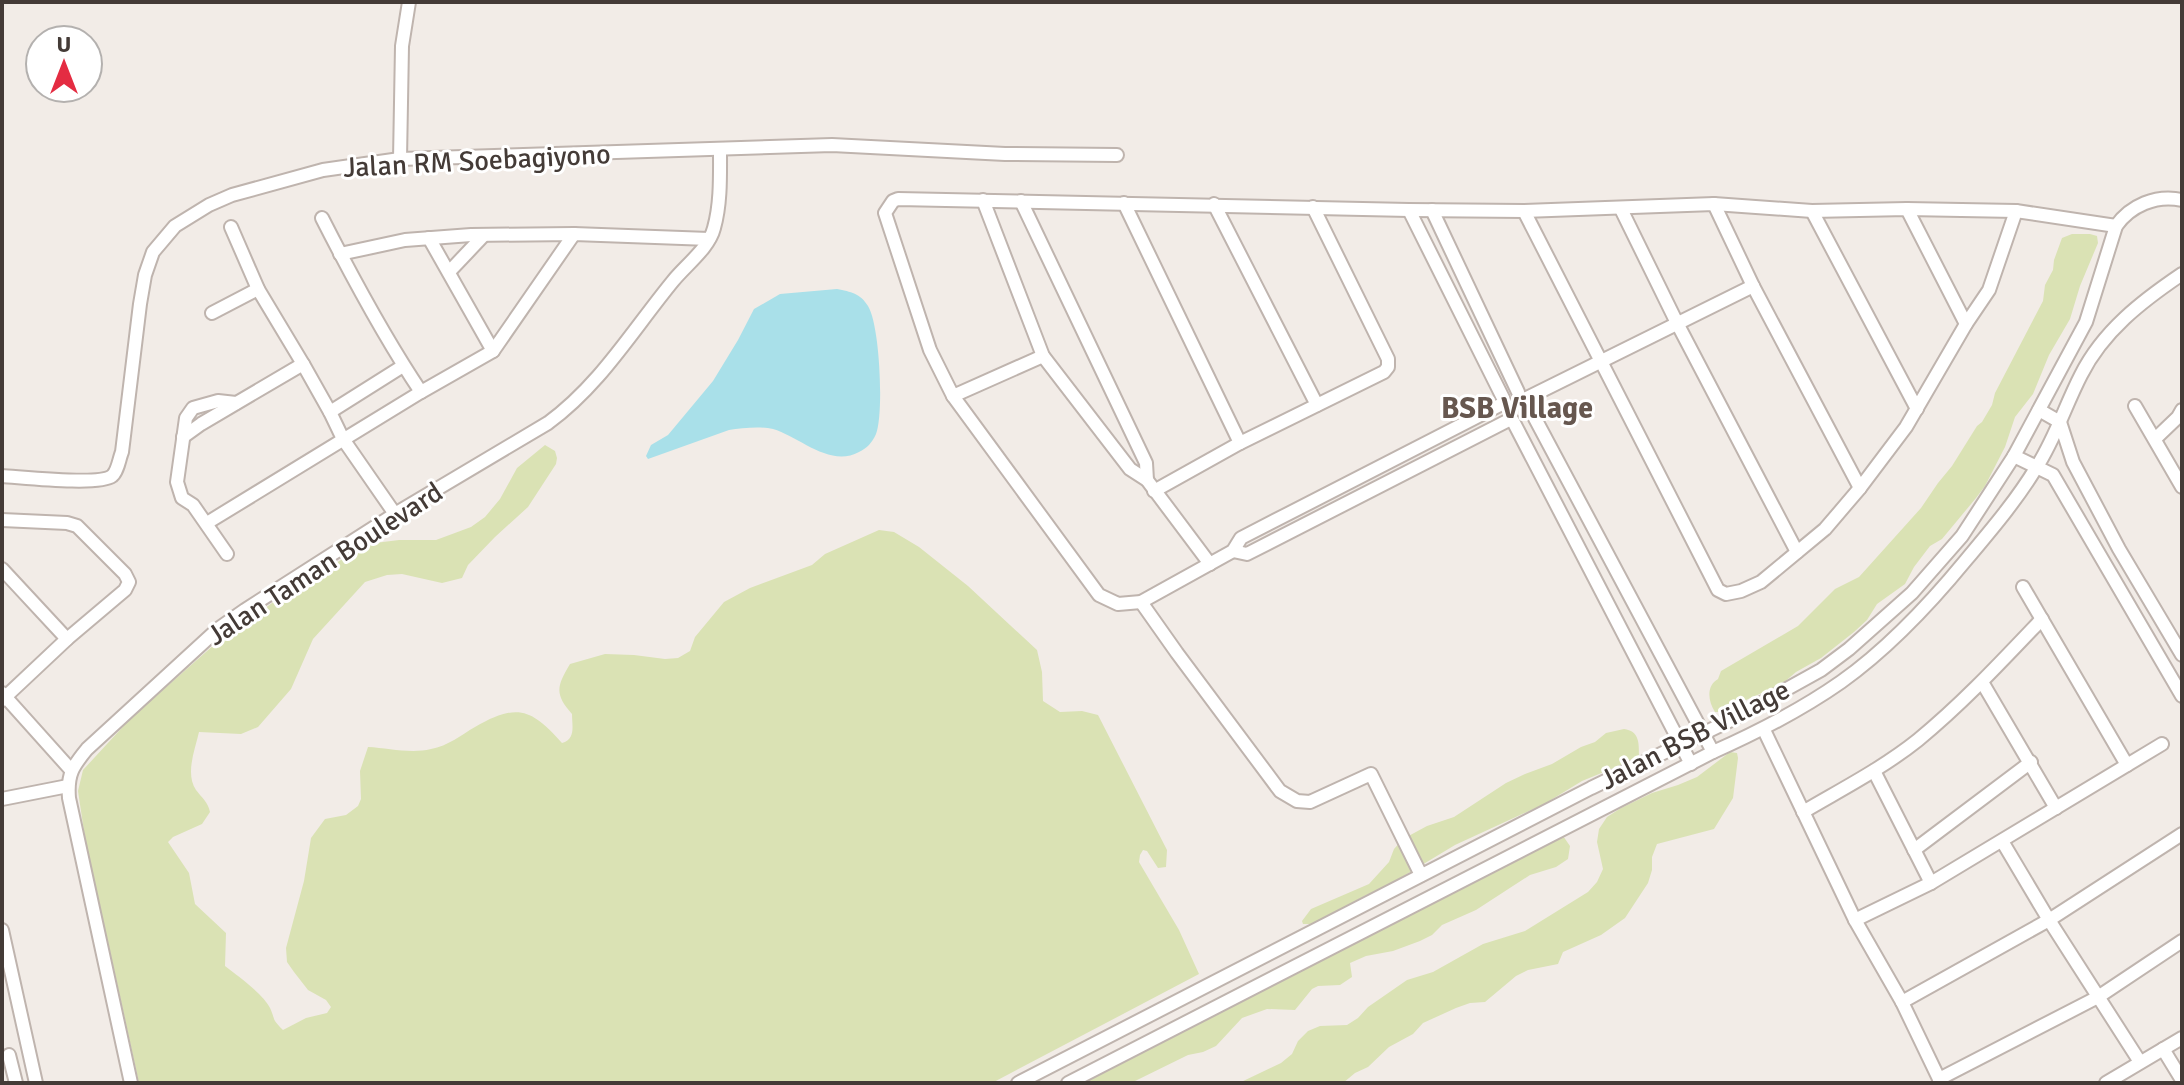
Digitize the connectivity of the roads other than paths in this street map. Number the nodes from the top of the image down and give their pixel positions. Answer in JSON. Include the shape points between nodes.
{"nodes":[{"id":1,"x":409,"y":2,"type":"edge"},
{"id":2,"x":720,"y":149,"type":"junction"},
{"id":3,"x":1117,"y":155,"type":"dead end"},
{"id":4,"x":400,"y":159,"type":"junction"},
{"id":5,"x":983,"y":200,"type":"junction"},
{"id":6,"x":2182,"y":200,"type":"edge"},
{"id":7,"x":1021,"y":201,"type":"junction"},
{"id":8,"x":1124,"y":203,"type":"junction"},
{"id":9,"x":1214,"y":204,"type":"junction"},
{"id":10,"x":1714,"y":204,"type":"junction"},
{"id":11,"x":1313,"y":207,"type":"junction"},
{"id":12,"x":1621,"y":209,"type":"junction"},
{"id":13,"x":1907,"y":209,"type":"junction"},
{"id":14,"x":1409,"y":210,"type":"junction"},
{"id":15,"x":1432,"y":210,"type":"junction"},
{"id":16,"x":1524,"y":211,"type":"junction"},
{"id":17,"x":1812,"y":211,"type":"junction"},
{"id":18,"x":2016,"y":211,"type":"junction"},
{"id":19,"x":322,"y":218,"type":"dead end"},
{"id":20,"x":2116,"y":226,"type":"junction"},
{"id":21,"x":231,"y":227,"type":"dead end"},
{"id":22,"x":574,"y":234,"type":"junction"},
{"id":23,"x":484,"y":235,"type":"junction"},
{"id":24,"x":429,"y":238,"type":"junction"},
{"id":25,"x":709,"y":239,"type":"junction"},
{"id":26,"x":340,"y":254,"type":"junction"},
{"id":27,"x":449,"y":272,"type":"junction"},
{"id":28,"x":2182,"y":274,"type":"edge"},
{"id":29,"x":1753,"y":286,"type":"junction"},
{"id":30,"x":258,"y":289,"type":"junction"},
{"id":31,"x":212,"y":313,"type":"dead end"},
{"id":32,"x":1677,"y":323,"type":"junction"},
{"id":33,"x":1966,"y":324,"type":"junction"},
{"id":34,"x":493,"y":351,"type":"junction"},
{"id":35,"x":1043,"y":356,"type":"junction"},
{"id":36,"x":1601,"y":363,"type":"junction"},
{"id":37,"x":303,"y":364,"type":"junction"},
{"id":38,"x":403,"y":366,"type":"junction"},
{"id":39,"x":421,"y":392,"type":"junction"},
{"id":40,"x":953,"y":396,"type":"junction"},
{"id":41,"x":1525,"y":400,"type":"junction"},
{"id":42,"x":1501,"y":402,"type":"junction"},
{"id":43,"x":1317,"y":405,"type":"junction"},
{"id":44,"x":2135,"y":406,"type":"dead end"},
{"id":45,"x":1917,"y":409,"type":"junction"},
{"id":46,"x":2039,"y":410,"type":"junction"},
{"id":47,"x":330,"y":412,"type":"junction"},
{"id":48,"x":2181,"y":414,"type":"edge"},
{"id":49,"x":1511,"y":421,"type":"junction"},
{"id":50,"x":2060,"y":422,"type":"junction"},
{"id":51,"x":343,"y":439,"type":"junction"},
{"id":52,"x":2155,"y":439,"type":"junction"},
{"id":53,"x":1240,"y":443,"type":"junction"},
{"id":54,"x":2014,"y":456,"type":"junction"},
{"id":55,"x":2073,"y":462,"type":"junction"},
{"id":56,"x":2037,"y":467,"type":"junction"},
{"id":57,"x":2053,"y":475,"type":"junction"},
{"id":58,"x":2,"y":476,"type":"edge"},
{"id":59,"x":1150,"y":486,"type":"junction"},
{"id":60,"x":2182,"y":487,"type":"edge"},
{"id":61,"x":1860,"y":488,"type":"junction"},
{"id":62,"x":395,"y":514,"type":"junction"},
{"id":63,"x":8,"y":521,"type":"edge"},
{"id":64,"x":207,"y":523,"type":"junction"},
{"id":65,"x":2,"y":534,"type":"edge"},
{"id":66,"x":1233,"y":551,"type":"junction"},
{"id":67,"x":1797,"y":552,"type":"junction"},
{"id":68,"x":227,"y":554,"type":"dead end"},
{"id":69,"x":1210,"y":564,"type":"junction"},
{"id":70,"x":2,"y":569,"type":"edge"},
{"id":71,"x":2023,"y":587,"type":"dead end"},
{"id":72,"x":1141,"y":602,"type":"junction"},
{"id":73,"x":2042,"y":619,"type":"junction"},
{"id":74,"x":67,"y":639,"type":"junction"},
{"id":75,"x":2182,"y":655,"type":"edge"},
{"id":76,"x":1982,"y":682,"type":"junction"},
{"id":77,"x":3,"y":696,"type":"edge"},
{"id":78,"x":2182,"y":696,"type":"edge"},
{"id":79,"x":1684,"y":700,"type":"junction"},
{"id":80,"x":1663,"y":712,"type":"junction"},
{"id":81,"x":1764,"y":730,"type":"junction"},
{"id":82,"x":1703,"y":734,"type":"junction"},
{"id":83,"x":2162,"y":744,"type":"dead end"},
{"id":84,"x":1681,"y":746,"type":"junction"},
{"id":85,"x":1713,"y":752,"type":"junction"},
{"id":86,"x":2031,"y":762,"type":"junction"},
{"id":87,"x":1691,"y":764,"type":"junction"},
{"id":88,"x":2127,"y":765,"type":"junction"},
{"id":89,"x":71,"y":770,"type":"junction"},
{"id":90,"x":1874,"y":771,"type":"junction"},
{"id":91,"x":68,"y":786,"type":"junction"},
{"id":92,"x":2,"y":799,"type":"edge"},
{"id":93,"x":2056,"y":808,"type":"junction"},
{"id":94,"x":1803,"y":812,"type":"junction"},
{"id":95,"x":2182,"y":834,"type":"edge"},
{"id":96,"x":2002,"y":841,"type":"junction"},
{"id":97,"x":1914,"y":850,"type":"junction"},
{"id":98,"x":1421,"y":875,"type":"junction"},
{"id":99,"x":1931,"y":883,"type":"junction"},
{"id":100,"x":1855,"y":920,"type":"junction"},
{"id":101,"x":2049,"y":920,"type":"junction"},
{"id":102,"x":2,"y":930,"type":"edge"},
{"id":103,"x":2182,"y":941,"type":"edge"},
{"id":104,"x":6,"y":970,"type":"edge"},
{"id":105,"x":2098,"y":997,"type":"junction"},
{"id":106,"x":1902,"y":1002,"type":"junction"},
{"id":107,"x":2182,"y":1038,"type":"edge"},
{"id":108,"x":2163,"y":1049,"type":"junction"},
{"id":109,"x":29,"y":1051,"type":"junction"},
{"id":110,"x":6,"y":1056,"type":"edge"},
{"id":111,"x":2140,"y":1062,"type":"junction"},
{"id":112,"x":2182,"y":1080,"type":"edge"},
{"id":113,"x":1940,"y":1081,"type":"edge"},
{"id":114,"x":2111,"y":1081,"type":"edge"},
{"id":115,"x":16,"y":1083,"type":"edge"},
{"id":116,"x":36,"y":1083,"type":"edge"},
{"id":117,"x":131,"y":1083,"type":"edge"},
{"id":118,"x":1018,"y":1083,"type":"edge"},
{"id":119,"x":1068,"y":1083,"type":"edge"}],
"edges":[{"from":1,"to":4,"type":"street","via":[[402,46]]},
{"from":2,"to":3,"type":"street","name":"Jalan RM Soebagiyono","via":[[832,145]]},
{"from":2,"to":4,"type":"street","name":"Jalan RM Soebagiyono"},
{"from":2,"to":25,"type":"street","name":"Jalan Taman Boulevard","via":[[719,206]]},
{"from":4,"to":58,"type":"street","name":"Jalan RM Soebagiyono","via":[[323,170],[232,195],[175,226],[153,252],[145,275],[122,452],[112,475],[100,480]]},
{"from":5,"to":7,"type":"street"},
{"from":5,"to":35,"type":"street"},
{"from":5,"to":40,"type":"street","via":[[898,199],[885,213],[930,350]]},
{"from":6,"to":20,"type":"street","via":[[2147,203],[2124,215]]},
{"from":7,"to":8,"type":"street"},
{"from":7,"to":59,"type":"street","via":[[1146,463]]},
{"from":8,"to":9,"type":"street"},
{"from":8,"to":53,"type":"street"},
{"from":9,"to":11,"type":"street"},
{"from":9,"to":43,"type":"street"},
{"from":10,"to":12,"type":"street"},
{"from":10,"to":17,"type":"street"},
{"from":10,"to":29,"type":"street"},
{"from":11,"to":14,"type":"street"},
{"from":11,"to":43,"type":"street","via":[[1388,359],[1384,372]]},
{"from":12,"to":16,"type":"street"},
{"from":12,"to":32,"type":"street"},
{"from":13,"to":17,"type":"street"},
{"from":13,"to":18,"type":"street"},
{"from":13,"to":33,"type":"street"},
{"from":14,"to":15,"type":"street"},
{"from":14,"to":42,"type":"street"},
{"from":15,"to":16,"type":"street"},
{"from":15,"to":41,"type":"street"},
{"from":16,"to":36,"type":"street"},
{"from":17,"to":45,"type":"street"},
{"from":18,"to":20,"type":"street"},
{"from":18,"to":33,"type":"street","via":[[1989,290]]},
{"from":19,"to":26,"type":"street"},
{"from":20,"to":46,"type":"street","name":"Jalan BSB Village","via":[[2086,322]]},
{"from":21,"to":30,"type":"street"},
{"from":22,"to":23,"type":"street"},
{"from":22,"to":25,"type":"street"},
{"from":22,"to":34,"type":"street"},
{"from":23,"to":24,"type":"street"},
{"from":23,"to":27,"type":"street"},
{"from":24,"to":26,"type":"street"},
{"from":24,"to":27,"type":"street"},
{"from":25,"to":62,"type":"street","name":"Jalan Taman Boulevard","via":[[573,404]]},
{"from":26,"to":38,"type":"street"},
{"from":27,"to":34,"type":"street"},
{"from":28,"to":50,"type":"street","via":[[2112,329],[2081,375]]},
{"from":29,"to":32,"type":"street"},
{"from":29,"to":61,"type":"street"},
{"from":30,"to":31,"type":"street"},
{"from":30,"to":37,"type":"street"},
{"from":32,"to":36,"type":"street"},
{"from":32,"to":67,"type":"street"},
{"from":33,"to":45,"type":"street"},
{"from":34,"to":39,"type":"street"},
{"from":35,"to":40,"type":"street"},
{"from":35,"to":59,"type":"street","via":[[1130,469]]},
{"from":36,"to":41,"type":"street"},
{"from":36,"to":67,"type":"street","via":[[1718,590],[1726,594],[1761,582]]},
{"from":37,"to":47,"type":"street"},
{"from":37,"to":64,"type":"street","via":[[183,437],[177,482],[182,498]]},
{"from":38,"to":39,"type":"street"},
{"from":38,"to":47,"type":"street"},
{"from":39,"to":51,"type":"street"},
{"from":40,"to":72,"type":"street","via":[[1099,595],[1118,604]]},
{"from":41,"to":42,"type":"street","via":[[1509,393]]},
{"from":41,"to":49,"type":"street","via":[[1524,419]]},
{"from":41,"to":79,"type":"street"},
{"from":42,"to":49,"type":"street","via":[[1502,414]]},
{"from":42,"to":66,"type":"street","via":[[1241,538]]},
{"from":43,"to":53,"type":"street"},
{"from":44,"to":52,"type":"street"},
{"from":45,"to":61,"type":"street"},
{"from":46,"to":50,"type":"street"},
{"from":46,"to":54,"type":"street","name":"Jalan BSB Village"},
{"from":47,"to":51,"type":"street"},
{"from":48,"to":52,"type":"street"},
{"from":49,"to":66,"type":"street","via":[[1247,554]]},
{"from":49,"to":80,"type":"street"},
{"from":50,"to":55,"type":"street"},
{"from":50,"to":56,"type":"street"},
{"from":51,"to":62,"type":"street"},
{"from":51,"to":64,"type":"street"},
{"from":52,"to":60,"type":"street"},
{"from":53,"to":59,"type":"street"},
{"from":54,"to":56,"type":"street"},
{"from":54,"to":82,"type":"street","name":"Jalan BSB Village","via":[[1962,536],[1877,627],[1821,670]]},
{"from":55,"to":57,"type":"street"},
{"from":55,"to":75,"type":"street"},
{"from":56,"to":57,"type":"street"},
{"from":56,"to":81,"type":"street","via":[[1934,599],[1894,638],[1841,682]]},
{"from":57,"to":78,"type":"street"},
{"from":59,"to":69,"type":"street"},
{"from":61,"to":67,"type":"street"},
{"from":62,"to":89,"type":"street","name":"Jalan Taman Boulevard","via":[[218,629],[87,749]]},
{"from":63,"to":65,"type":"street"},
{"from":63,"to":74,"type":"street","via":[[77,526],[125,574],[125,590]]},
{"from":64,"to":68,"type":"street"},
{"from":66,"to":69,"type":"street"},
{"from":69,"to":72,"type":"street"},
{"from":70,"to":74,"type":"street"},
{"from":71,"to":73,"type":"street"},
{"from":72,"to":98,"type":"street","via":[[1280,791],[1310,802],[1371,774]]},
{"from":73,"to":76,"type":"street"},
{"from":73,"to":88,"type":"street"},
{"from":74,"to":77,"type":"street"},
{"from":76,"to":86,"type":"street"},
{"from":76,"to":90,"type":"street"},
{"from":77,"to":89,"type":"street"},
{"from":79,"to":80,"type":"street"},
{"from":79,"to":82,"type":"street"},
{"from":80,"to":84,"type":"street"},
{"from":81,"to":85,"type":"street"},
{"from":81,"to":94,"type":"street"},
{"from":82,"to":84,"type":"street","name":"Jalan BSB Village"},
{"from":82,"to":85,"type":"street"},
{"from":83,"to":88,"type":"street"},
{"from":84,"to":87,"type":"street"},
{"from":84,"to":98,"type":"street","name":"Jalan BSB Village"},
{"from":85,"to":87,"type":"street"},
{"from":86,"to":93,"type":"street"},
{"from":86,"to":97,"type":"street"},
{"from":87,"to":119,"type":"street"},
{"from":88,"to":93,"type":"street"},
{"from":89,"to":91,"type":"street"},
{"from":90,"to":94,"type":"street"},
{"from":90,"to":97,"type":"street"},
{"from":91,"to":92,"type":"street"},
{"from":91,"to":117,"type":"street"},
{"from":93,"to":96,"type":"street"},
{"from":94,"to":100,"type":"street"},
{"from":95,"to":101,"type":"street"},
{"from":96,"to":99,"type":"street"},
{"from":96,"to":101,"type":"street"},
{"from":97,"to":99,"type":"street"},
{"from":98,"to":118,"type":"street","name":"Jalan BSB Village"},
{"from":99,"to":100,"type":"street"},
{"from":100,"to":106,"type":"street"},
{"from":101,"to":105,"type":"street"},
{"from":101,"to":106,"type":"street"},
{"from":102,"to":104,"type":"street"},
{"from":103,"to":105,"type":"street"},
{"from":104,"to":109,"type":"street"},
{"from":105,"to":111,"type":"street"},
{"from":105,"to":113,"type":"street"},
{"from":106,"to":113,"type":"street"},
{"from":107,"to":108,"type":"street"},
{"from":108,"to":111,"type":"street"},
{"from":108,"to":112,"type":"street"},
{"from":109,"to":110,"type":"street"},
{"from":109,"to":116,"type":"street"},
{"from":110,"to":115,"type":"street"},
{"from":111,"to":114,"type":"street"}]}
